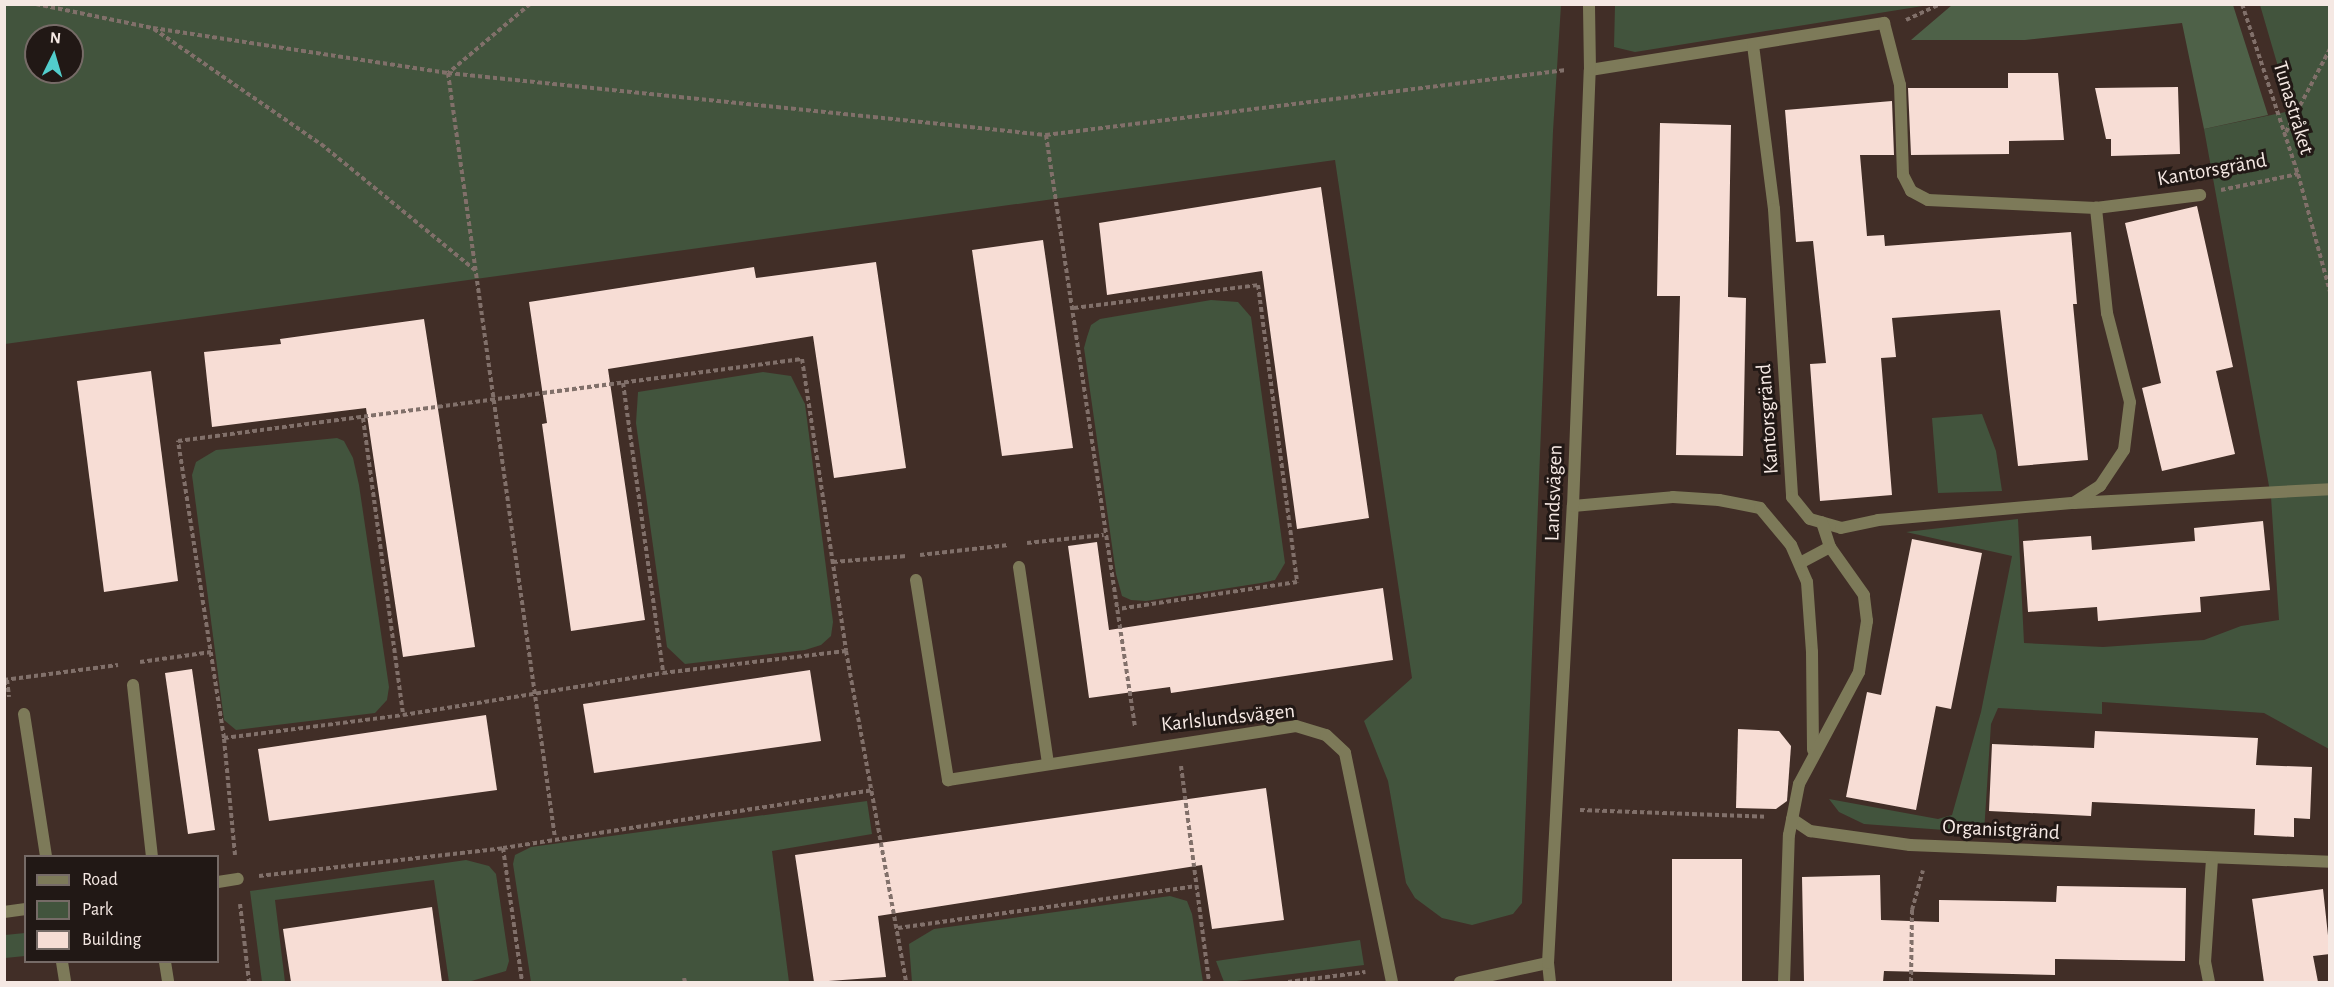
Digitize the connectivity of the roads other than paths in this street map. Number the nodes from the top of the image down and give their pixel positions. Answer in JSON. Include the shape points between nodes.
{"nodes":[{"id":1,"x":1589,"y":4,"type":"edge"},
{"id":2,"x":1753,"y":45,"type":"junction"},
{"id":3,"x":1590,"y":70,"type":"junction"},
{"id":4,"x":2200,"y":195,"type":"road end"},
{"id":5,"x":2096,"y":208,"type":"junction"},
{"id":6,"x":2330,"y":489,"type":"edge"},
{"id":7,"x":2074,"y":503,"type":"junction"},
{"id":8,"x":1573,"y":506,"type":"junction"},
{"id":9,"x":1822,"y":522,"type":"junction"},
{"id":10,"x":1830,"y":547,"type":"junction"},
{"id":11,"x":1800,"y":563,"type":"junction"},
{"id":12,"x":1019,"y":567,"type":"dead end"},
{"id":13,"x":916,"y":580,"type":"dead end"},
{"id":14,"x":133,"y":685,"type":"dead end"},
{"id":15,"x":24,"y":714,"type":"dead end"},
{"id":16,"x":1813,"y":755,"type":"junction"},
{"id":17,"x":1048,"y":764,"type":"junction"},
{"id":18,"x":1792,"y":819,"type":"junction"},
{"id":19,"x":46,"y":855,"type":"edge"},
{"id":20,"x":152,"y":855,"type":"edge"},
{"id":21,"x":2212,"y":858,"type":"junction"},
{"id":22,"x":2330,"y":862,"type":"edge"},
{"id":23,"x":238,"y":879,"type":"road end"},
{"id":24,"x":219,"y":882,"type":"edge"},
{"id":25,"x":24,"y":909,"type":"edge"},
{"id":26,"x":4,"y":912,"type":"edge"},
{"id":27,"x":62,"y":963,"type":"edge"},
{"id":28,"x":165,"y":963,"type":"edge"},
{"id":29,"x":1548,"y":963,"type":"junction"},
{"id":30,"x":65,"y":982,"type":"edge"},
{"id":31,"x":168,"y":982,"type":"edge"},
{"id":32,"x":1392,"y":982,"type":"edge"},
{"id":33,"x":1460,"y":982,"type":"edge"},
{"id":34,"x":1550,"y":982,"type":"edge"},
{"id":35,"x":1784,"y":982,"type":"edge"},
{"id":36,"x":2210,"y":982,"type":"edge"}],
"edges":[{"from":1,"to":3,"type":"street","name":"Landsvägen"},
{"from":2,"to":3,"type":"street"},
{"from":2,"to":5,"type":"street","name":"Kantorsgränd","via":[[1884,24],[1900,85],[1903,175],[1911,192],[1928,200]]},
{"from":2,"to":9,"type":"street","name":"Kantorsgränd","via":[[1774,209],[1792,496],[1810,519]]},
{"from":3,"to":8,"type":"street","name":"Landsvägen"},
{"from":4,"to":5,"type":"street","name":"Kantorsgränd"},
{"from":5,"to":7,"type":"street","name":"Kantorsgränd","via":[[2107,313],[2130,402],[2124,450],[2100,486]]},
{"from":6,"to":7,"type":"street","name":"Kantorsgränd"},
{"from":7,"to":9,"type":"street","name":"Kantorsgränd","via":[[1878,520],[1841,528]]},
{"from":8,"to":11,"type":"street","via":[[1672,497],[1761,508],[1791,545]]},
{"from":8,"to":29,"type":"street","name":"Landsvägen"},
{"from":9,"to":10,"type":"street"},
{"from":10,"to":11,"type":"street"},
{"from":10,"to":16,"type":"street","via":[[1864,595],[1867,621],[1859,672]]},
{"from":11,"to":16,"type":"street","via":[[1807,582],[1812,652]]},
{"from":12,"to":17,"type":"street"},
{"from":13,"to":17,"type":"street","name":"Karlslundsvägen","via":[[948,780]]},
{"from":14,"to":20,"type":"street"},
{"from":15,"to":19,"type":"street"},
{"from":16,"to":18,"type":"street","via":[[1799,784]]},
{"from":17,"to":32,"type":"street","name":"Karlslundsvägen","via":[[1296,726],[1326,735],[1345,753]]},
{"from":18,"to":21,"type":"street","name":"Organistgränd","via":[[1810,831],[1924,845]]},
{"from":18,"to":35,"type":"street"},
{"from":21,"to":22,"type":"street","name":"Organistgränd"},
{"from":21,"to":36,"type":"street","via":[[2205,962]]},
{"from":23,"to":24,"type":"street"},
{"from":25,"to":26,"type":"street"},
{"from":27,"to":30,"type":"street"},
{"from":28,"to":31,"type":"street"},
{"from":29,"to":33,"type":"street"},
{"from":29,"to":34,"type":"street","name":"Landsvägen"}]}
